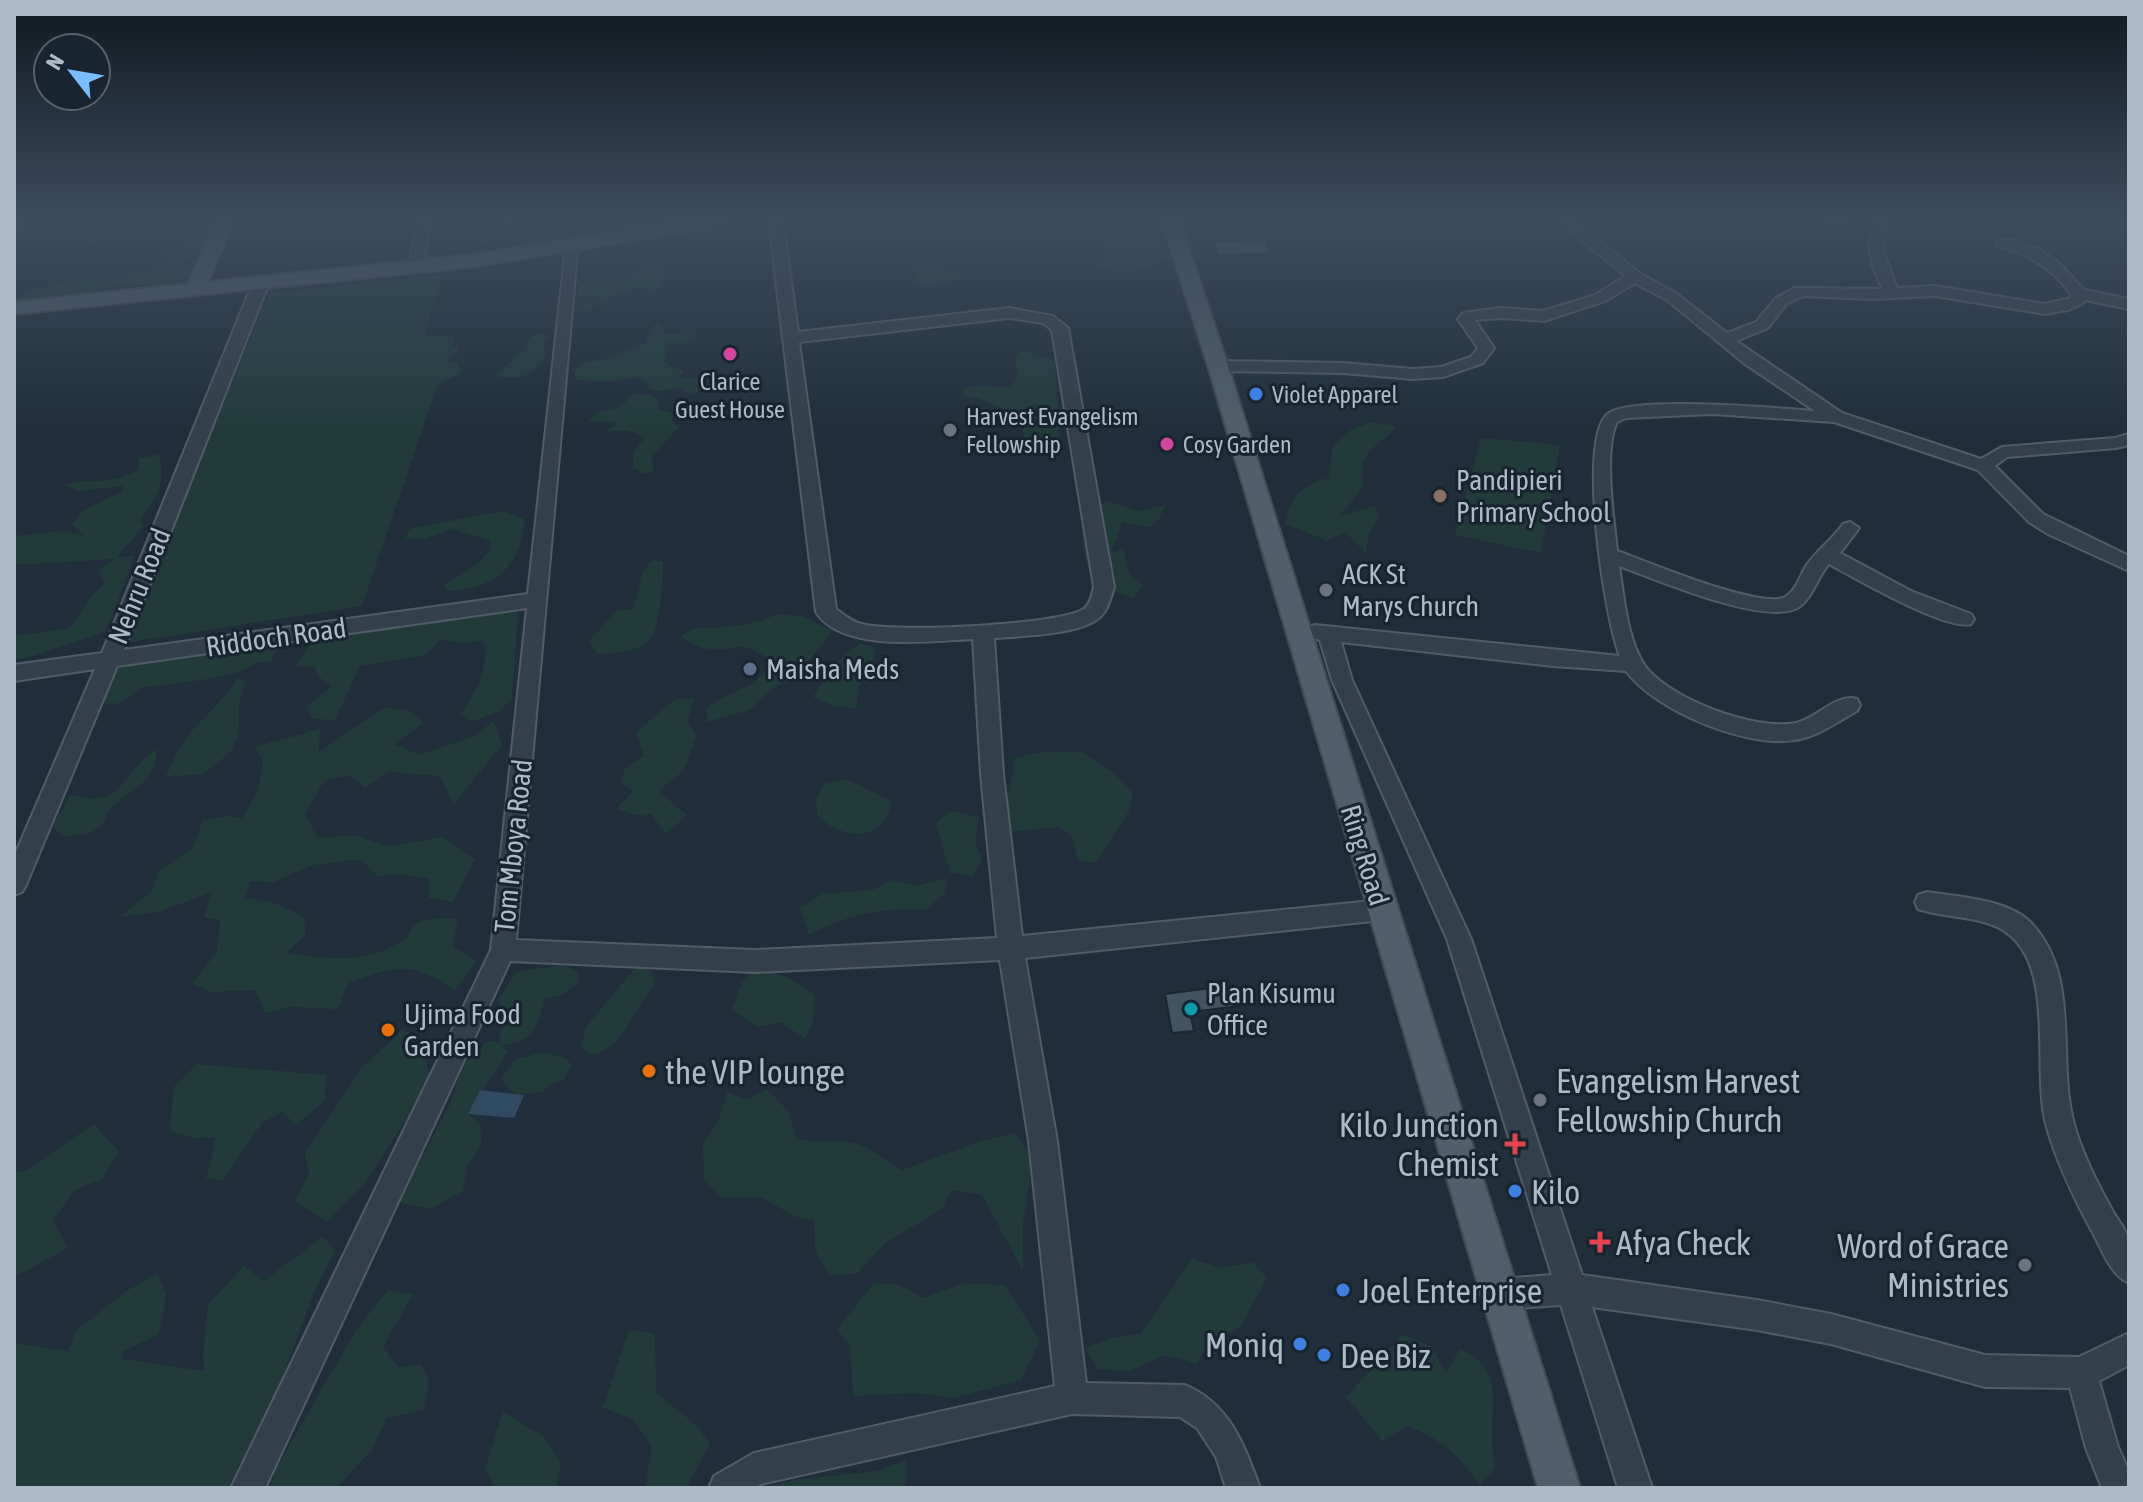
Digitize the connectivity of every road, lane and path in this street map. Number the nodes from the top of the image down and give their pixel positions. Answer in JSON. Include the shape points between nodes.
{"nodes":[{"id":1,"x":183,"y":292,"type":"edge"},
{"id":2,"x":257,"y":292,"type":"edge"},
{"id":3,"x":568,"y":292,"type":"edge"},
{"id":4,"x":784,"y":292,"type":"edge"},
{"id":5,"x":1194,"y":292,"type":"edge"},
{"id":6,"x":1608,"y":292,"type":"edge"},
{"id":7,"x":1663,"y":292,"type":"edge"},
{"id":8,"x":1798,"y":292,"type":"edge"},
{"id":9,"x":1823,"y":292,"type":"edge"},
{"id":10,"x":1891,"y":292,"type":"edge"},
{"id":11,"x":1898,"y":292,"type":"edge"},
{"id":12,"x":2079,"y":294,"type":"joint"},
{"id":13,"x":2129,"y":304,"type":"edge"},
{"id":14,"x":14,"y":308,"type":"edge"},
{"id":15,"x":790,"y":338,"type":"junction"},
{"id":16,"x":1724,"y":339,"type":"junction"},
{"id":17,"x":1218,"y":366,"type":"junction"},
{"id":18,"x":1836,"y":417,"type":"junction"},
{"id":19,"x":2129,"y":439,"type":"edge"},
{"id":20,"x":1984,"y":466,"type":"junction"},
{"id":21,"x":1850,"y":528,"type":"dead end"},
{"id":22,"x":1610,"y":555,"type":"junction"},
{"id":23,"x":1830,"y":556,"type":"junction"},
{"id":24,"x":2129,"y":564,"type":"edge"},
{"id":25,"x":537,"y":600,"type":"junction"},
{"id":26,"x":1964,"y":619,"type":"dead end"},
{"id":27,"x":983,"y":631,"type":"junction"},
{"id":28,"x":1313,"y":632,"type":"junction"},
{"id":29,"x":109,"y":661,"type":"junction"},
{"id":30,"x":1632,"y":664,"type":"junction"},
{"id":31,"x":14,"y":673,"type":"edge"},
{"id":32,"x":1849,"y":705,"type":"dead end"},
{"id":33,"x":14,"y":885,"type":"edge"},
{"id":34,"x":1927,"y":902,"type":"dead end"},
{"id":35,"x":1382,"y":910,"type":"junction"},
{"id":36,"x":1011,"y":948,"type":"junction"},
{"id":37,"x":503,"y":950,"type":"junction"},
{"id":38,"x":2129,"y":1268,"type":"edge"},
{"id":39,"x":1572,"y":1289,"type":"junction"},
{"id":40,"x":1501,"y":1294,"type":"junction"},
{"id":41,"x":2129,"y":1348,"type":"edge"},
{"id":42,"x":2081,"y":1373,"type":"junction"},
{"id":43,"x":1072,"y":1398,"type":"junction"},
{"id":44,"x":248,"y":1488,"type":"edge"},
{"id":45,"x":726,"y":1488,"type":"edge"},
{"id":46,"x":1243,"y":1488,"type":"edge"},
{"id":47,"x":1559,"y":1488,"type":"edge"},
{"id":48,"x":1635,"y":1488,"type":"edge"},
{"id":49,"x":2119,"y":1488,"type":"edge"}],
"edges":[{"from":1,"to":14,"type":"main road"},
{"from":2,"to":29,"type":"street","name":"Nehru Road"},
{"from":3,"to":25,"type":"street","name":"Tom Mboya Road"},
{"from":4,"to":15,"type":"street"},
{"from":5,"to":17,"type":"main road","name":"Ring Road"},
{"from":6,"to":17,"type":"street","via":[[1544,316],[1466,317],[1486,348],[1462,368],[1413,374]]},
{"from":7,"to":16,"type":"street"},
{"from":8,"to":16,"type":"street","via":[[1781,301],[1762,325]]},
{"from":9,"to":10,"type":"street"},
{"from":11,"to":12,"type":"street","via":[[1954,293],[2045,309],[2077,301]]},
{"from":12,"to":13,"type":"street"},
{"from":15,"to":27,"type":"street","via":[[826,612],[844,626],[869,633]]},
{"from":15,"to":27,"type":"street","via":[[1009,313],[1048,319],[1060,328],[1104,587],[1101,601],[1091,614],[1071,622]]},
{"from":16,"to":18,"type":"street"},
{"from":17,"to":28,"type":"main road","name":"Ring Road"},
{"from":18,"to":20,"type":"street"},
{"from":18,"to":22,"type":"street","via":[[1712,409],[1641,411],[1611,419],[1603,441],[1602,493]]},
{"from":19,"to":20,"type":"street","via":[[2002,452]]},
{"from":20,"to":24,"type":"street","via":[[2036,518]]},
{"from":21,"to":23,"type":"street"},
{"from":22,"to":23,"type":"street","via":[[1770,607],[1787,605],[1804,591],[1818,565]]},
{"from":22,"to":30,"type":"street","via":[[1612,588]]},
{"from":23,"to":26,"type":"street","via":[[1904,596]]},
{"from":25,"to":29,"type":"street","name":"Riddoch Road"},
{"from":25,"to":37,"type":"street","name":"Tom Mboya Road"},
{"from":27,"to":36,"type":"street"},
{"from":28,"to":30,"type":"street","via":[[1550,660]]},
{"from":28,"to":35,"type":"main road","name":"Ring Road"},
{"from":28,"to":39,"type":"street","via":[[1342,680],[1459,939]]},
{"from":29,"to":31,"type":"street","name":"Riddoch Road"},
{"from":29,"to":33,"type":"street","name":"Nehru Road"},
{"from":30,"to":32,"type":"street","via":[[1672,700],[1713,717],[1769,730],[1793,732]]},
{"from":34,"to":38,"type":"street","via":[[2007,920],[2040,958],[2059,1122]]},
{"from":35,"to":36,"type":"street"},
{"from":35,"to":40,"type":"main road","name":"Ring Road"},
{"from":36,"to":37,"type":"street","via":[[755,961]]},
{"from":36,"to":43,"type":"street","via":[[1043,1141]]},
{"from":37,"to":44,"type":"street","name":"Tom Mboya Road"},
{"from":39,"to":40,"type":"street"},
{"from":39,"to":42,"type":"street","via":[[1831,1329],[1985,1371]]},
{"from":39,"to":48,"type":"street"},
{"from":40,"to":47,"type":"main road","name":"Ring Road"},
{"from":41,"to":42,"type":"street"},
{"from":42,"to":49,"type":"street"},
{"from":43,"to":45,"type":"street","via":[[754,1469]]},
{"from":43,"to":46,"type":"street","via":[[1185,1401],[1208,1417],[1229,1448]]}]}
